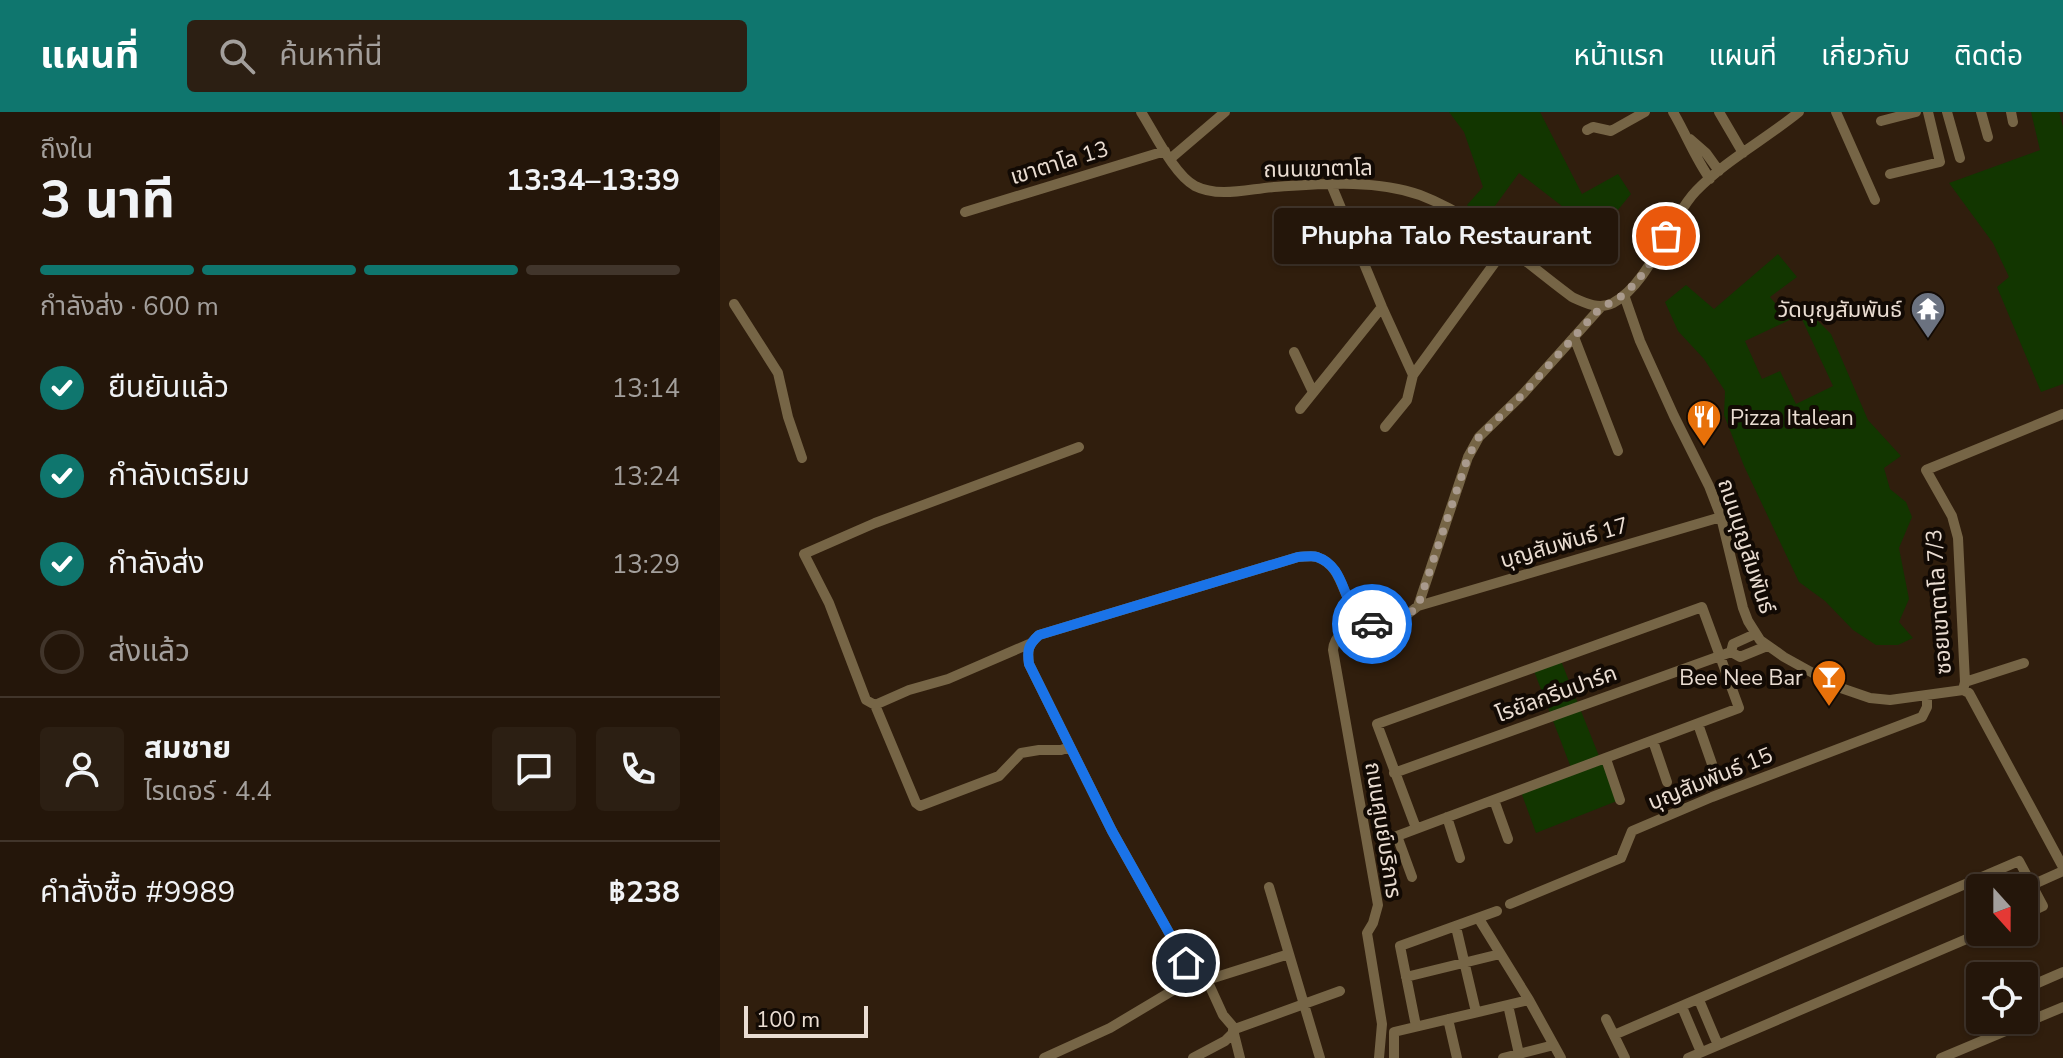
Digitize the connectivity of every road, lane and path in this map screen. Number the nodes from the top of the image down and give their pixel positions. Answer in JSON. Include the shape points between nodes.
{"nodes":[{"id":1,"x":1141,"y":112,"type":"edge"},
{"id":2,"x":1225,"y":112,"type":"edge"},
{"id":3,"x":1645,"y":112,"type":"edge"},
{"id":4,"x":1673,"y":112,"type":"edge"},
{"id":5,"x":1719,"y":112,"type":"edge"},
{"id":6,"x":1799,"y":112,"type":"edge"},
{"id":7,"x":1836,"y":112,"type":"edge"},
{"id":8,"x":1916,"y":112,"type":"edge"},
{"id":9,"x":1928,"y":112,"type":"edge"},
{"id":10,"x":1947,"y":112,"type":"edge"},
{"id":11,"x":1981,"y":112,"type":"edge"},
{"id":12,"x":1881,"y":121,"type":"dead end"},
{"id":13,"x":1587,"y":130,"type":"dead end"},
{"id":14,"x":1988,"y":137,"type":"dead end"},
{"id":15,"x":1688,"y":138,"type":"junction"},
{"id":16,"x":1743,"y":153,"type":"junction"},
{"id":17,"x":1167,"y":155,"type":"junction"},
{"id":18,"x":1960,"y":158,"type":"dead end"},
{"id":19,"x":1719,"y":171,"type":"junction"},
{"id":20,"x":1890,"y":174,"type":"dead end"},
{"id":21,"x":1710,"y":179,"type":"junction"},
{"id":22,"x":1331,"y":184,"type":"junction"},
{"id":23,"x":1875,"y":200,"type":"dead end"},
{"id":24,"x":965,"y":212,"type":"dead end"},
{"id":25,"x":1507,"y":246,"type":"junction"},
{"id":26,"x":1624,"y":295,"type":"junction"},
{"id":27,"x":734,"y":304,"type":"dead end"},
{"id":28,"x":1382,"y":307,"type":"junction"},
{"id":29,"x":1601,"y":307,"type":"junction"},
{"id":30,"x":1574,"y":337,"type":"junction"},
{"id":31,"x":1294,"y":352,"type":"dead end"},
{"id":32,"x":1413,"y":375,"type":"junction"},
{"id":33,"x":1313,"y":392,"type":"junction"},
{"id":34,"x":1300,"y":409,"type":"dead end"},
{"id":35,"x":2063,"y":414,"type":"edge"},
{"id":36,"x":1385,"y":427,"type":"dead end"},
{"id":37,"x":1079,"y":447,"type":"dead end"},
{"id":38,"x":1618,"y":451,"type":"dead end"},
{"id":39,"x":802,"y":458,"type":"dead end"},
{"id":40,"x":1721,"y":517,"type":"junction"},
{"id":41,"x":1418,"y":606,"type":"junction"},
{"id":42,"x":1362,"y":620,"type":"junction"},
{"id":43,"x":1755,"y":634,"type":"junction"},
{"id":44,"x":1029,"y":644,"type":"junction"},
{"id":45,"x":1767,"y":646,"type":"junction"},
{"id":46,"x":1731,"y":652,"type":"junction"},
{"id":47,"x":1719,"y":657,"type":"junction"},
{"id":48,"x":2024,"y":663,"type":"dead end"},
{"id":49,"x":1964,"y":686,"type":"junction"},
{"id":50,"x":1927,"y":697,"type":"junction"},
{"id":51,"x":875,"y":705,"type":"junction"},
{"id":52,"x":1698,"y":724,"type":"junction"},
{"id":53,"x":1653,"y":741,"type":"junction"},
{"id":54,"x":1070,"y":747,"type":"junction"},
{"id":55,"x":1606,"y":759,"type":"junction"},
{"id":56,"x":1712,"y":764,"type":"dead end"},
{"id":57,"x":1394,"y":773,"type":"junction"},
{"id":58,"x":1667,"y":782,"type":"dead end"},
{"id":59,"x":1494,"y":800,"type":"junction"},
{"id":60,"x":1620,"y":800,"type":"dead end"},
{"id":61,"x":1447,"y":817,"type":"junction"},
{"id":62,"x":1416,"y":828,"type":"junction"},
{"id":63,"x":1397,"y":836,"type":"junction"},
{"id":64,"x":1508,"y":839,"type":"dead end"},
{"id":65,"x":1381,"y":842,"type":"dead end"},
{"id":66,"x":1460,"y":858,"type":"dead end"},
{"id":67,"x":2063,"y":869,"type":"edge"},
{"id":68,"x":1989,"y":874,"type":"edge"},
{"id":69,"x":2026,"y":874,"type":"edge"},
{"id":70,"x":1412,"y":877,"type":"dead end"},
{"id":71,"x":2038,"y":882,"type":"edge"},
{"id":72,"x":1966,"y":884,"type":"edge"},
{"id":73,"x":1269,"y":887,"type":"dead end"},
{"id":74,"x":1510,"y":904,"type":"dead end"},
{"id":75,"x":1497,"y":911,"type":"dead end"},
{"id":76,"x":1479,"y":919,"type":"junction"},
{"id":77,"x":1456,"y":927,"type":"junction"},
{"id":78,"x":1966,"y":939,"type":"edge"},
{"id":79,"x":1289,"y":954,"type":"junction"},
{"id":80,"x":1500,"y":954,"type":"junction"},
{"id":81,"x":1464,"y":963,"type":"junction"},
{"id":82,"x":2063,"y":972,"type":"edge"},
{"id":83,"x":1188,"y":977,"type":"junction"},
{"id":84,"x":1406,"y":977,"type":"junction"},
{"id":85,"x":1207,"y":980,"type":"junction"},
{"id":86,"x":2038,"y":983,"type":"edge"},
{"id":87,"x":1340,"y":991,"type":"dead end"},
{"id":88,"x":1529,"y":1000,"type":"junction"},
{"id":89,"x":1699,"y":1000,"type":"junction"},
{"id":90,"x":1305,"y":1004,"type":"junction"},
{"id":91,"x":1508,"y":1005,"type":"junction"},
{"id":92,"x":1682,"y":1007,"type":"junction"},
{"id":93,"x":2063,"y":1007,"type":"edge"},
{"id":94,"x":1476,"y":1012,"type":"junction"},
{"id":95,"x":1448,"y":1019,"type":"junction"},
{"id":96,"x":1606,"y":1019,"type":"dead end"},
{"id":97,"x":1416,"y":1026,"type":"junction"},
{"id":98,"x":1233,"y":1030,"type":"junction"},
{"id":99,"x":1614,"y":1035,"type":"junction"},
{"id":100,"x":1554,"y":1045,"type":"junction"},
{"id":101,"x":1718,"y":1045,"type":"junction"},
{"id":102,"x":1701,"y":1052,"type":"junction"},
{"id":103,"x":1523,"y":1055,"type":"edge"},
{"id":104,"x":1624,"y":1057,"type":"edge"},
{"id":105,"x":1044,"y":1058,"type":"edge"},
{"id":106,"x":1193,"y":1058,"type":"edge"},
{"id":107,"x":1240,"y":1058,"type":"edge"},
{"id":108,"x":1320,"y":1058,"type":"edge"},
{"id":109,"x":1379,"y":1058,"type":"edge"},
{"id":110,"x":1394,"y":1058,"type":"edge"},
{"id":111,"x":1457,"y":1058,"type":"edge"},
{"id":112,"x":1503,"y":1058,"type":"edge"},
{"id":113,"x":1561,"y":1058,"type":"edge"},
{"id":114,"x":1688,"y":1058,"type":"edge"},
{"id":115,"x":1941,"y":1058,"type":"edge"}],
"edges":[{"from":1,"to":17,"type":"street","name":"ถนนเขาตาโล"},
{"from":2,"to":17,"type":"street"},
{"from":3,"to":13,"type":"street","via":[[1611,131]]},
{"from":4,"to":15,"type":"street"},
{"from":5,"to":16,"type":"street"},
{"from":6,"to":16,"type":"street"},
{"from":7,"to":23,"type":"street"},
{"from":8,"to":12,"type":"street"},
{"from":9,"to":20,"type":"street","via":[[1940,162]]},
{"from":10,"to":18,"type":"street"},
{"from":11,"to":14,"type":"street"},
{"from":15,"to":19,"type":"street"},
{"from":15,"to":21,"type":"street"},
{"from":16,"to":19,"type":"street"},
{"from":17,"to":22,"type":"street","name":"ถนนเขาตาโล","via":[[1194,185],[1220,192]]},
{"from":17,"to":24,"type":"street","name":"เขาตาโล 13"},
{"from":19,"to":21,"type":"street"},
{"from":21,"to":26,"type":"street","via":[[1696,191]]},
{"from":22,"to":25,"type":"street","name":"ถนนเขาตาโล","via":[[1380,186],[1419,195],[1474,222]]},
{"from":22,"to":28,"type":"street"},
{"from":25,"to":29,"type":"street","name":"ถนนเขาตาโล","via":[[1572,297]]},
{"from":25,"to":32,"type":"street"},
{"from":26,"to":29,"type":"street"},
{"from":26,"to":40,"type":"street","name":"ถนนบุญสัมพันธ์"},
{"from":27,"to":39,"type":"street","via":[[778,373]]},
{"from":28,"to":32,"type":"street"},
{"from":28,"to":33,"type":"street"},
{"from":29,"to":30,"type":"street"},
{"from":30,"to":38,"type":"street"},
{"from":30,"to":41,"type":"street","via":[[1479,437]]},
{"from":31,"to":33,"type":"street"},
{"from":32,"to":36,"type":"street","via":[[1407,400]]},
{"from":33,"to":34,"type":"street"},
{"from":35,"to":49,"type":"street","name":"ซอยเขาตาโล 7/3","via":[[1926,470],[1958,538]]},
{"from":37,"to":51,"type":"street","via":[[804,554],[866,700]]},
{"from":40,"to":41,"type":"street","name":"บุญสัมพันธ์ 17"},
{"from":40,"to":43,"type":"street","name":"ถนนบุญสัมพันธ์","via":[[1743,608]]},
{"from":41,"to":42,"type":"street","name":"บุญสัมพันธ์ 17","via":[[1386,625]]},
{"from":42,"to":44,"type":"street","via":[[1331,567],[1317,557],[1298,557],[1039,635]]},
{"from":42,"to":109,"type":"street","name":"ถนนศูนย์บริการ","via":[[1337,638],[1333,650],[1378,905],[1367,933],[1382,1024]]},
{"from":43,"to":45,"type":"street","name":"ถนนบุญสัมพันธ์"},
{"from":43,"to":46,"type":"street","name":"โรยัลกรีนปาร์ค","via":[[1733,644]]},
{"from":44,"to":51,"type":"street"},
{"from":44,"to":54,"type":"street","via":[[1029,664]]},
{"from":45,"to":46,"type":"street","name":"โรยัลกรีนปาร์ค","via":[[1740,657]]},
{"from":45,"to":50,"type":"street","name":"ถนนบุญสัมพันธ์","via":[[1838,687],[1870,698]]},
{"from":46,"to":47,"type":"street","name":"โรยัลกรีนปาร์ค"},
{"from":47,"to":52,"type":"street","via":[[1739,708]]},
{"from":47,"to":57,"type":"street","name":"โรยัลกรีนปาร์ค"},
{"from":47,"to":57,"type":"street","via":[[1702,607],[1377,724]]},
{"from":48,"to":49,"type":"street","name":"ถนนบุญสัมพันธ์"},
{"from":49,"to":50,"type":"street","name":"ถนนบุญสัมพันธ์"},
{"from":49,"to":67,"type":"street"},
{"from":50,"to":74,"type":"street","name":"บุญสัมพันธ์ 15","via":[[1922,717],[1632,831],[1621,858]]},
{"from":51,"to":54,"type":"street","via":[[920,806],[999,776],[1021,753]]},
{"from":52,"to":53,"type":"street"},
{"from":52,"to":56,"type":"street"},
{"from":53,"to":55,"type":"street"},
{"from":53,"to":58,"type":"street"},
{"from":54,"to":83,"type":"street","via":[[1186,963]]},
{"from":55,"to":59,"type":"street"},
{"from":55,"to":60,"type":"street"},
{"from":57,"to":62,"type":"street"},
{"from":59,"to":61,"type":"street"},
{"from":59,"to":64,"type":"street"},
{"from":61,"to":62,"type":"street"},
{"from":61,"to":66,"type":"street"},
{"from":62,"to":63,"type":"street"},
{"from":63,"to":65,"type":"street"},
{"from":63,"to":70,"type":"street"},
{"from":67,"to":71,"type":"street"},
{"from":68,"to":69,"type":"street","via":[[2019,861]]},
{"from":72,"to":89,"type":"street"},
{"from":73,"to":79,"type":"street"},
{"from":75,"to":76,"type":"street"},
{"from":76,"to":77,"type":"street"},
{"from":76,"to":80,"type":"street"},
{"from":77,"to":81,"type":"street"},
{"from":77,"to":84,"type":"street","via":[[1400,946]]},
{"from":78,"to":101,"type":"street"},
{"from":79,"to":85,"type":"street"},
{"from":79,"to":90,"type":"street"},
{"from":80,"to":81,"type":"street"},
{"from":80,"to":88,"type":"street"},
{"from":81,"to":84,"type":"street"},
{"from":81,"to":94,"type":"street"},
{"from":82,"to":86,"type":"street"},
{"from":83,"to":85,"type":"street"},
{"from":83,"to":105,"type":"street","via":[[1110,1028]]},
{"from":84,"to":97,"type":"street"},
{"from":85,"to":98,"type":"street"},
{"from":87,"to":90,"type":"street"},
{"from":88,"to":91,"type":"street"},
{"from":88,"to":100,"type":"street"},
{"from":89,"to":92,"type":"street"},
{"from":89,"to":101,"type":"street"},
{"from":90,"to":98,"type":"street"},
{"from":90,"to":108,"type":"street"},
{"from":91,"to":94,"type":"street"},
{"from":91,"to":103,"type":"street"},
{"from":92,"to":99,"type":"street"},
{"from":92,"to":102,"type":"street"},
{"from":93,"to":115,"type":"street"},
{"from":94,"to":95,"type":"street"},
{"from":95,"to":97,"type":"street"},
{"from":95,"to":111,"type":"street"},
{"from":96,"to":99,"type":"street"},
{"from":97,"to":110,"type":"street","via":[[1394,1032]]},
{"from":98,"to":106,"type":"street","via":[[1225,1041]]},
{"from":98,"to":107,"type":"street"},
{"from":99,"to":104,"type":"street"},
{"from":100,"to":103,"type":"street"},
{"from":100,"to":113,"type":"street"},
{"from":101,"to":102,"type":"street"},
{"from":102,"to":114,"type":"street"},
{"from":103,"to":112,"type":"street"}]}
